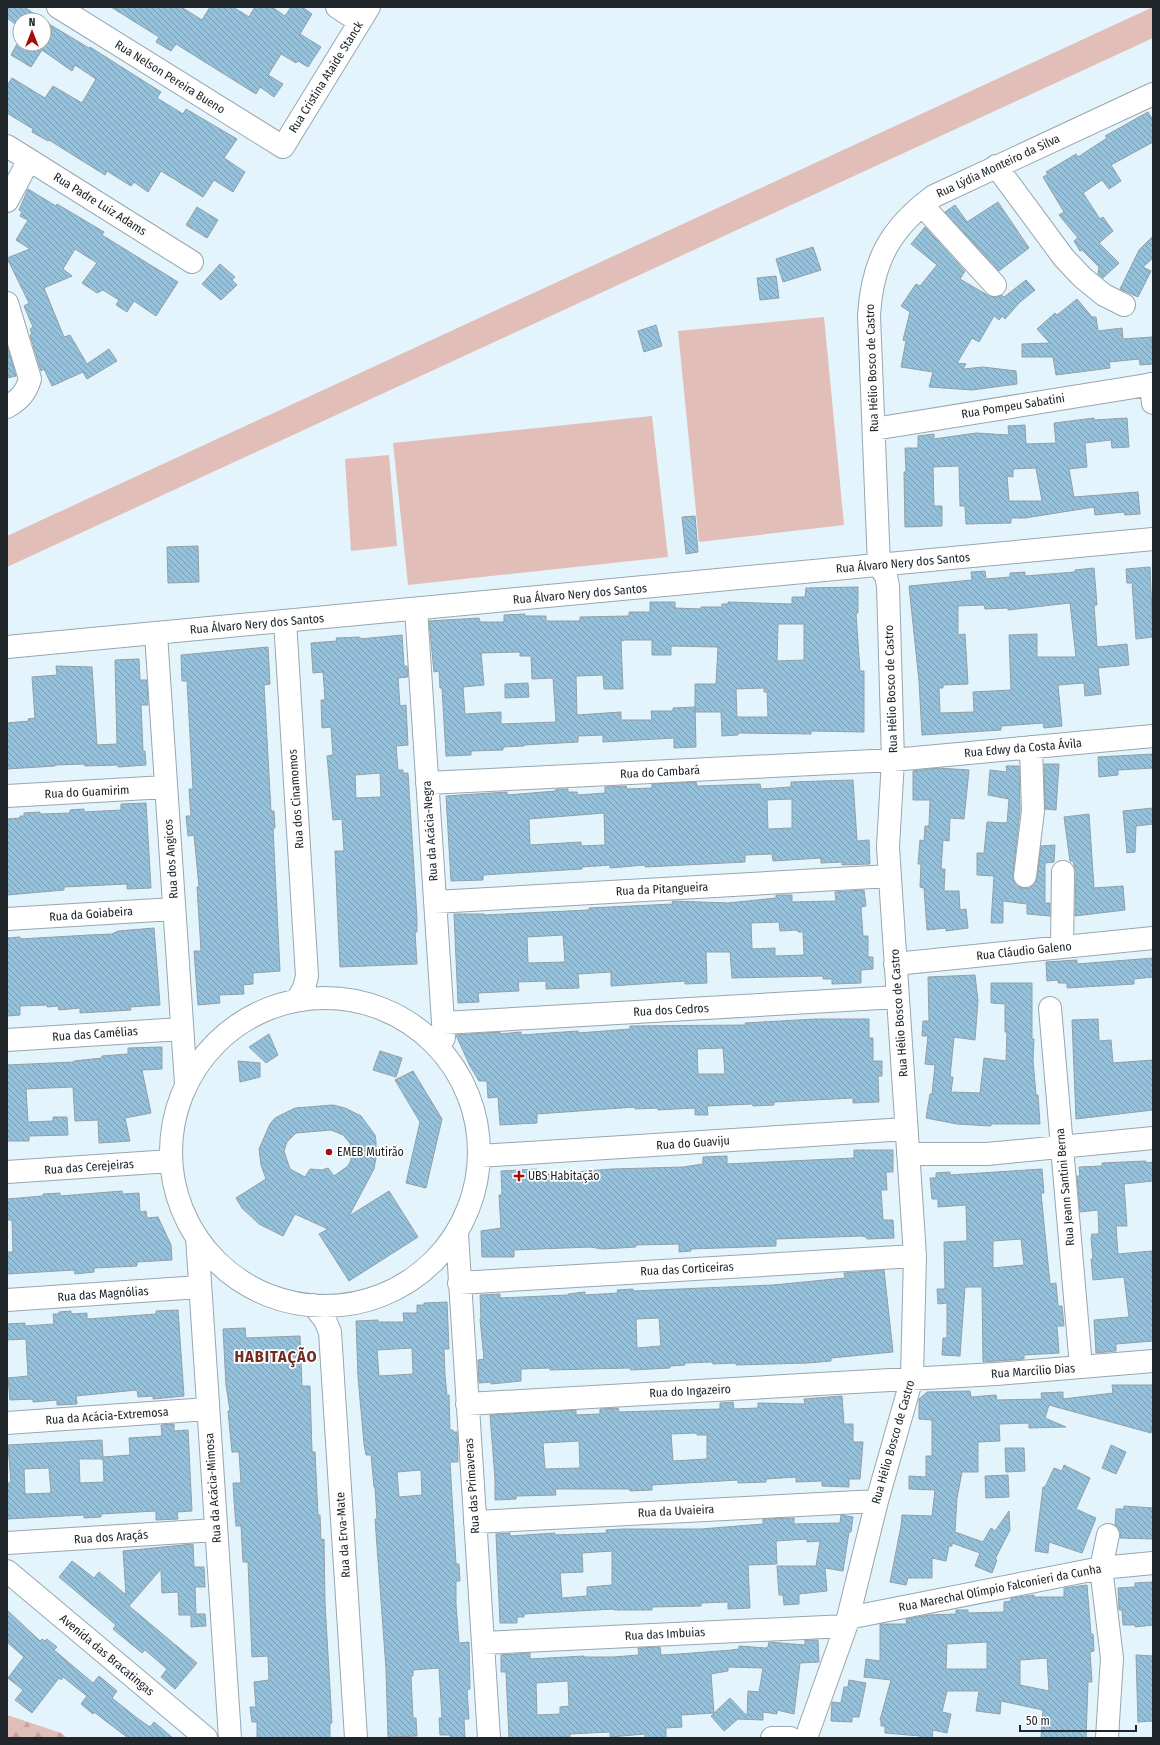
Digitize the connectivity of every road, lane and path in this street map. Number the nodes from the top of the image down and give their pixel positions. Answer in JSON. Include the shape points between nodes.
{"nodes":[{"id":1,"x":58,"y":7,"type":"edge"},
{"id":2,"x":336,"y":7,"type":"edge"},
{"id":3,"x":365,"y":14,"type":"edge"},
{"id":4,"x":1153,"y":94,"type":"edge"},
{"id":5,"x":7,"y":146,"type":"edge"},
{"id":6,"x":283,"y":147,"type":"joint"},
{"id":7,"x":29,"y":160,"type":"junction"},
{"id":8,"x":996,"y":166,"type":"junction"},
{"id":9,"x":7,"y":201,"type":"edge"},
{"id":10,"x":922,"y":205,"type":"junction"},
{"id":11,"x":192,"y":262,"type":"dead end"},
{"id":12,"x":874,"y":275,"type":"joint"},
{"id":13,"x":995,"y":285,"type":"dead end"},
{"id":14,"x":7,"y":303,"type":"edge"},
{"id":15,"x":1124,"y":305,"type":"dead end"},
{"id":16,"x":1152,"y":390,"type":"edge"},
{"id":17,"x":7,"y":407,"type":"edge"},
{"id":18,"x":874,"y":429,"type":"junction"},
{"id":19,"x":1153,"y":539,"type":"edge"},
{"id":20,"x":879,"y":566,"type":"junction"},
{"id":21,"x":416,"y":609,"type":"junction"},
{"id":22,"x":285,"y":621,"type":"junction"},
{"id":23,"x":156,"y":634,"type":"junction"},
{"id":24,"x":7,"y":647,"type":"edge"},
{"id":25,"x":1153,"y":736,"type":"edge"},
{"id":26,"x":1031,"y":747,"type":"junction"},
{"id":27,"x":892,"y":760,"type":"junction"},
{"id":28,"x":427,"y":784,"type":"junction"},
{"id":29,"x":166,"y":787,"type":"junction"},
{"id":30,"x":7,"y":796,"type":"edge"},
{"id":31,"x":1063,"y":872,"type":"dead end"},
{"id":32,"x":890,"y":876,"type":"junction"},
{"id":33,"x":1025,"y":876,"type":"dead end"},
{"id":34,"x":435,"y":902,"type":"junction"},
{"id":35,"x":174,"y":909,"type":"junction"},
{"id":36,"x":7,"y":919,"type":"edge"},
{"id":37,"x":1153,"y":938,"type":"edge"},
{"id":38,"x":1062,"y":947,"type":"junction"},
{"id":39,"x":896,"y":964,"type":"junction"},
{"id":40,"x":307,"y":976,"type":"junction"},
{"id":41,"x":898,"y":997,"type":"junction"},
{"id":42,"x":323,"y":998,"type":"junction"},
{"id":43,"x":297,"y":1000,"type":"junction"},
{"id":44,"x":1050,"y":1008,"type":"dead end"},
{"id":45,"x":443,"y":1024,"type":"junction"},
{"id":46,"x":182,"y":1029,"type":"junction"},
{"id":47,"x":7,"y":1040,"type":"edge"},
{"id":48,"x":445,"y":1054,"type":"junction"},
{"id":49,"x":186,"y":1084,"type":"junction"},
{"id":50,"x":906,"y":1130,"type":"junction"},
{"id":51,"x":1153,"y":1138,"type":"edge"},
{"id":52,"x":1062,"y":1147,"type":"junction"},
{"id":53,"x":908,"y":1154,"type":"junction"},
{"id":54,"x":480,"y":1156,"type":"junction"},
{"id":55,"x":171,"y":1161,"type":"junction"},
{"id":56,"x":7,"y":1172,"type":"edge"},
{"id":57,"x":457,"y":1234,"type":"junction"},
{"id":58,"x":197,"y":1237,"type":"junction"},
{"id":59,"x":915,"y":1256,"type":"junction"},
{"id":60,"x":459,"y":1283,"type":"junction"},
{"id":61,"x":200,"y":1287,"type":"junction"},
{"id":62,"x":7,"y":1300,"type":"edge"},
{"id":63,"x":313,"y":1305,"type":"junction"},
{"id":64,"x":344,"y":1305,"type":"junction"},
{"id":65,"x":330,"y":1332,"type":"junction"},
{"id":66,"x":1153,"y":1361,"type":"edge"},
{"id":67,"x":1081,"y":1367,"type":"junction"},
{"id":68,"x":912,"y":1378,"type":"junction"},
{"id":69,"x":467,"y":1404,"type":"junction"},
{"id":70,"x":208,"y":1409,"type":"junction"},
{"id":71,"x":7,"y":1424,"type":"edge"},
{"id":72,"x":876,"y":1501,"type":"junction"},
{"id":73,"x":475,"y":1522,"type":"junction"},
{"id":74,"x":216,"y":1530,"type":"junction"},
{"id":75,"x":1108,"y":1535,"type":"dead end"},
{"id":76,"x":7,"y":1543,"type":"edge"},
{"id":77,"x":1153,"y":1563,"type":"edge"},
{"id":78,"x":1101,"y":1568,"type":"junction"},
{"id":79,"x":7,"y":1571,"type":"edge"},
{"id":80,"x":847,"y":1622,"type":"junction"},
{"id":81,"x":483,"y":1643,"type":"junction"},
{"id":82,"x":206,"y":1738,"type":"edge"},
{"id":83,"x":230,"y":1738,"type":"edge"},
{"id":84,"x":356,"y":1738,"type":"edge"},
{"id":85,"x":489,"y":1738,"type":"edge"},
{"id":86,"x":772,"y":1738,"type":"edge"},
{"id":87,"x":790,"y":1738,"type":"edge"},
{"id":88,"x":806,"y":1738,"type":"edge"},
{"id":89,"x":1107,"y":1738,"type":"edge"}],
"edges":[{"from":1,"to":6,"type":"street","name":"Rua Nelson Pereira Bueno"},
{"from":2,"to":3,"type":"street"},
{"from":3,"to":6,"type":"street","name":"Rua Cristina Ataíde Stanck"},
{"from":4,"to":8,"type":"street","name":"Rua Lýdia Monteiro da Silva"},
{"from":5,"to":7,"type":"street","name":"Rua Padre Luiz Adams"},
{"from":7,"to":9,"type":"street"},
{"from":7,"to":11,"type":"street","name":"Rua Padre Luiz Adams"},
{"from":8,"to":10,"type":"street","name":"Rua Lýdia Monteiro da Silva","via":[[950,187]]},
{"from":8,"to":15,"type":"street","via":[[1064,258],[1104,295]]},
{"from":10,"to":12,"type":"street","name":"Rua Lýdia Monteiro da Silva","via":[[906,219],[893,236]]},
{"from":10,"to":13,"type":"street"},
{"from":12,"to":18,"type":"street","name":"Rua Hélio Bosco de Castro","via":[[869,316]]},
{"from":14,"to":17,"type":"street","via":[[30,379],[21,397]]},
{"from":16,"to":18,"type":"street","name":"Rua Pompeu Sabatini"},
{"from":18,"to":20,"type":"street","name":"Rua Hélio Bosco de Castro"},
{"from":19,"to":20,"type":"street","name":"Rua Álvaro Nery dos Santos"},
{"from":20,"to":21,"type":"street","name":"Rua Álvaro Nery dos Santos"},
{"from":20,"to":27,"type":"street","name":"Rua Hélio Bosco de Castro","via":[[886,576],[888,586]]},
{"from":21,"to":22,"type":"street","name":"Rua Álvaro Nery dos Santos"},
{"from":21,"to":28,"type":"street","name":"Rua da Acácia-Negra"},
{"from":22,"to":23,"type":"street","name":"Rua Álvaro Nery dos Santos"},
{"from":22,"to":40,"type":"street","name":"Rua dos Cinamomos"},
{"from":23,"to":24,"type":"street","name":"Rua Álvaro Nery dos Santos"},
{"from":23,"to":29,"type":"street","name":"Rua dos Angicos"},
{"from":25,"to":26,"type":"street","name":"Rua Edwy da Costa Ávila"},
{"from":26,"to":27,"type":"street","name":"Rua Edwy da Costa Ávila"},
{"from":26,"to":33,"type":"street","via":[[1033,811]]},
{"from":27,"to":28,"type":"street","name":"Rua do Cambará"},
{"from":27,"to":32,"type":"street","name":"Rua Hélio Bosco de Castro"},
{"from":28,"to":34,"type":"street","name":"Rua da Acácia-Negra"},
{"from":29,"to":30,"type":"street","name":"Rua do Guamirim"},
{"from":29,"to":35,"type":"street","name":"Rua dos Angicos"},
{"from":31,"to":38,"type":"street"},
{"from":32,"to":34,"type":"street","name":"Rua da Pitangueira"},
{"from":32,"to":39,"type":"street","name":"Rua Hélio Bosco de Castro"},
{"from":34,"to":45,"type":"street","name":"Rua da Acácia-Negra"},
{"from":35,"to":36,"type":"street","name":"Rua da Goiabeira"},
{"from":35,"to":46,"type":"street","name":"Rua dos Angicos"},
{"from":37,"to":38,"type":"street","name":"Rua Cláudio Galeno"},
{"from":38,"to":39,"type":"street","name":"Rua Cláudio Galeno"},
{"from":39,"to":41,"type":"street","name":"Rua Hélio Bosco de Castro"},
{"from":40,"to":42,"type":"street"},
{"from":40,"to":43,"type":"street","name":"Rua dos Cinamomos"},
{"from":41,"to":45,"type":"street","name":"Rua dos Cedros"},
{"from":41,"to":50,"type":"street","name":"Rua Hélio Bosco de Castro"},
{"from":42,"to":43,"type":"street"},
{"from":42,"to":48,"type":"street","via":[[350,1000],[384,1009],[426,1034]]},
{"from":43,"to":49,"type":"street","via":[[269,1008],[243,1021],[211,1049]]},
{"from":44,"to":52,"type":"street","name":"Rua Jeann Santini Berna"},
{"from":45,"to":48,"type":"street","name":"Rua da Acácia-Negra"},
{"from":46,"to":47,"type":"street","name":"Rua das Camélias"},
{"from":46,"to":49,"type":"street","name":"Rua dos Angicos"},
{"from":48,"to":54,"type":"street","via":[[461,1076],[472,1102],[479,1129]]},
{"from":49,"to":55,"type":"street","via":[[174,1122]]},
{"from":50,"to":53,"type":"street","name":"Rua Hélio Bosco de Castro"},
{"from":50,"to":54,"type":"street","name":"Rua do Guaviju"},
{"from":51,"to":52,"type":"street"},
{"from":52,"to":53,"type":"street","via":[[980,1154]]},
{"from":52,"to":67,"type":"street","name":"Rua Jeann Santini Berna"},
{"from":53,"to":59,"type":"street","name":"Rua Hélio Bosco de Castro"},
{"from":54,"to":57,"type":"street","via":[[474,1197]]},
{"from":55,"to":56,"type":"street","name":"Rua das Cerejeiras"},
{"from":55,"to":58,"type":"street","via":[[175,1188],[184,1214]]},
{"from":57,"to":60,"type":"street","name":"Rua das Primaveras"},
{"from":57,"to":64,"type":"street","via":[[427,1268],[401,1285],[388,1293]]},
{"from":58,"to":61,"type":"street","name":"Rua da Acácia-Mimosa"},
{"from":58,"to":63,"type":"street","via":[[214,1259],[235,1277],[285,1300]]},
{"from":59,"to":60,"type":"street","name":"Rua das Corticeiras"},
{"from":59,"to":68,"type":"street","name":"Rua Hélio Bosco de Castro"},
{"from":60,"to":69,"type":"street","name":"Rua das Primaveras"},
{"from":61,"to":62,"type":"street","name":"Rua das Magnólias"},
{"from":61,"to":70,"type":"street","name":"Rua da Acácia-Mimosa"},
{"from":63,"to":64,"type":"street"},
{"from":63,"to":65,"type":"street","name":"Rua da Erva-Mate","via":[[325,1320]]},
{"from":64,"to":65,"type":"street","name":"Rua da Erva-Mate","via":[[333,1320]]},
{"from":65,"to":84,"type":"street","name":"Rua da Erva-Mate"},
{"from":66,"to":67,"type":"street","name":"Rua Marcílio Dias"},
{"from":67,"to":68,"type":"street","name":"Rua Marcílio Dias"},
{"from":68,"to":69,"type":"street","name":"Rua do Ingazeiro"},
{"from":68,"to":72,"type":"street","name":"Rua Hélio Bosco de Castro"},
{"from":69,"to":73,"type":"street","name":"Rua das Primaveras"},
{"from":70,"to":71,"type":"street","name":"Rua da Acácia-Extremosa"},
{"from":70,"to":74,"type":"street","name":"Rua da Acácia-Mimosa"},
{"from":72,"to":73,"type":"street","name":"Rua da Uvaieira"},
{"from":72,"to":80,"type":"street","name":"Rua Hélio Bosco de Castro"},
{"from":73,"to":81,"type":"street","name":"Rua das Primaveras"},
{"from":74,"to":76,"type":"street","name":"Rua dos Araçás"},
{"from":74,"to":83,"type":"street","name":"Rua da Acácia-Mimosa"},
{"from":75,"to":78,"type":"street"},
{"from":77,"to":78,"type":"street","name":"Rua Marechal Olímpio Falconieri da Cunha"},
{"from":78,"to":80,"type":"street","name":"Rua Marechal Olímpio Falconieri da Cunha"},
{"from":78,"to":89,"type":"street","via":[[1112,1658]]},
{"from":79,"to":82,"type":"street","name":"Avenida das Bracatingas"},
{"from":80,"to":81,"type":"street","name":"Rua das Imbuias"},
{"from":80,"to":88,"type":"street","name":"Rua Hélio Bosco de Castro"},
{"from":81,"to":85,"type":"street","name":"Rua das Primaveras"},
{"from":86,"to":87,"type":"street"}]}
